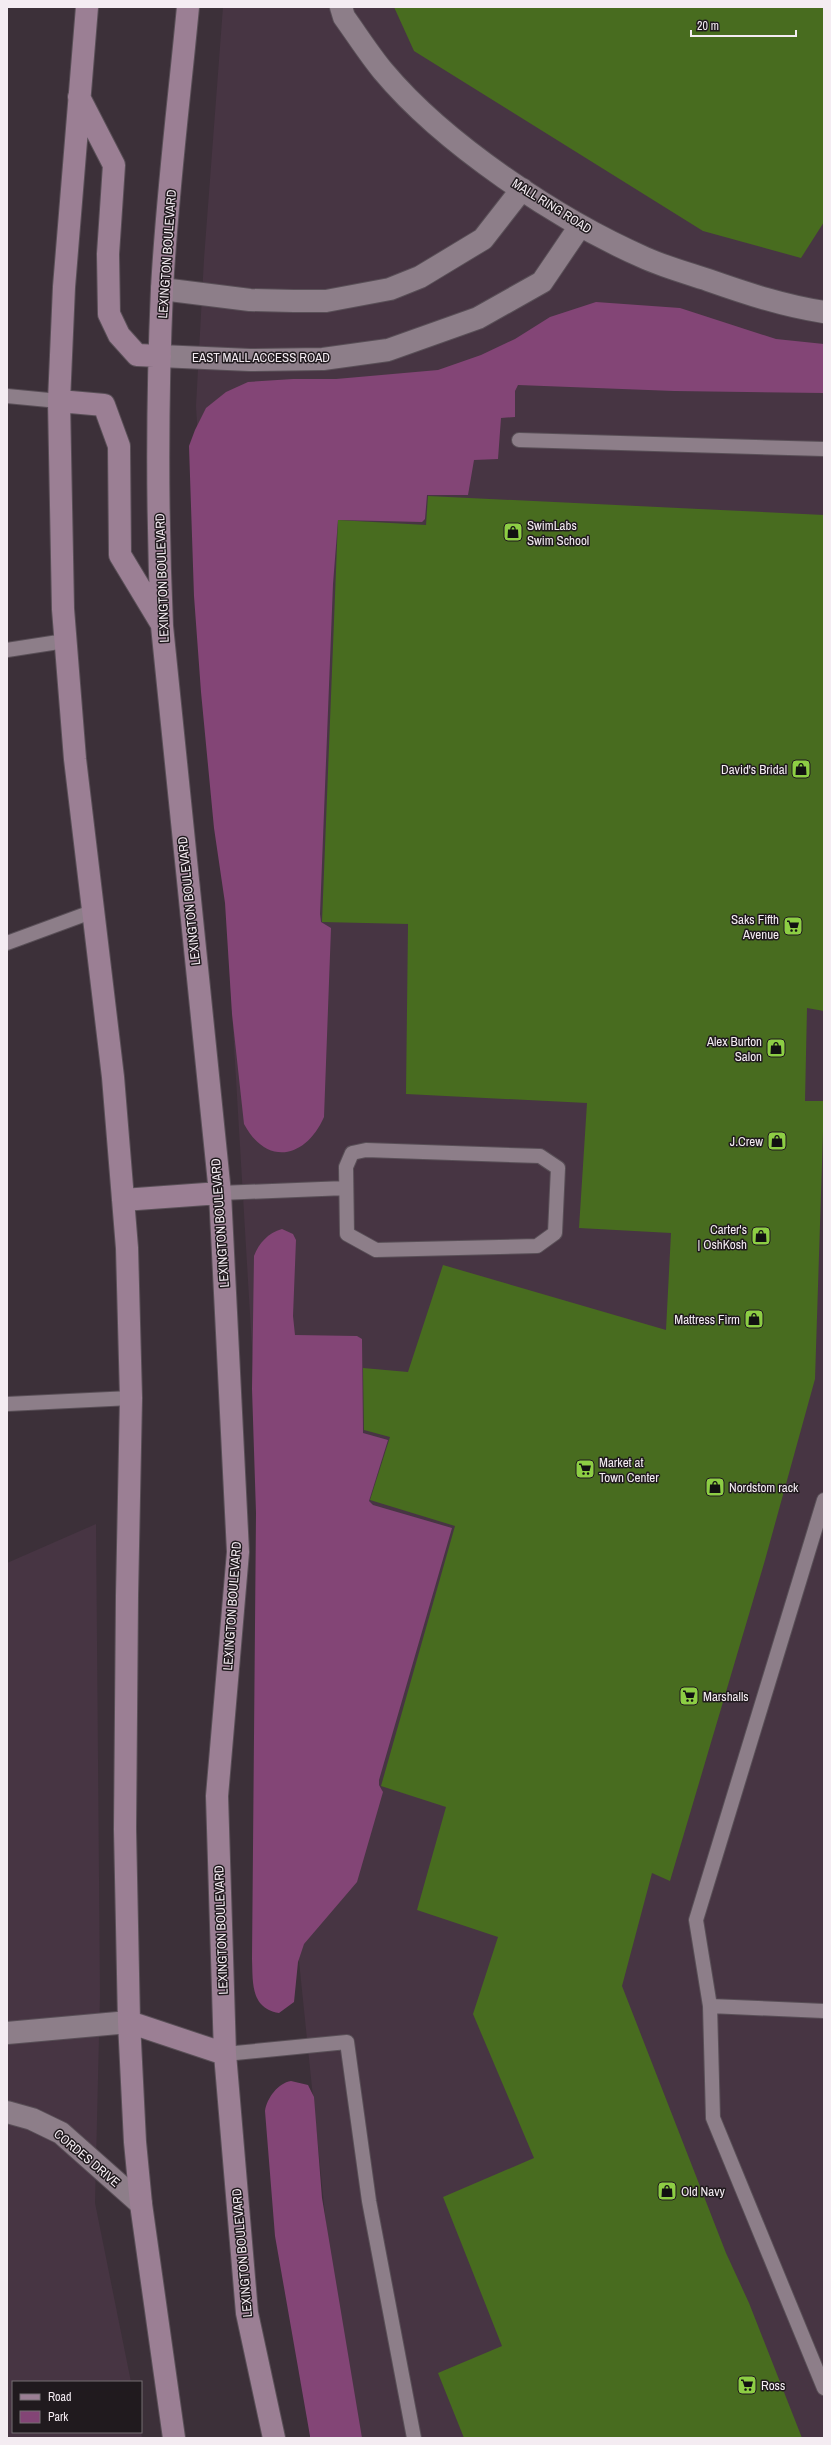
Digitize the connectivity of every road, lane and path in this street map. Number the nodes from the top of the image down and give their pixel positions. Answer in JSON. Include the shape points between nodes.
{"nodes":[{"id":1,"x":87,"y":7,"type":"edge"},
{"id":2,"x":188,"y":7,"type":"edge"},
{"id":3,"x":341,"y":7,"type":"edge"},
{"id":4,"x":79,"y":97,"type":"junction"},
{"id":5,"x":522,"y":189,"type":"junction"},
{"id":6,"x":580,"y":226,"type":"junction"},
{"id":7,"x":162,"y":289,"type":"junction"},
{"id":8,"x":824,"y":312,"type":"edge"},
{"id":9,"x":160,"y":356,"type":"junction"},
{"id":10,"x":7,"y":396,"type":"edge"},
{"id":11,"x":59,"y":401,"type":"junction"},
{"id":12,"x":519,"y":440,"type":"dead end"},
{"id":13,"x":824,"y":449,"type":"edge"},
{"id":14,"x":162,"y":626,"type":"junction"},
{"id":15,"x":65,"y":641,"type":"junction"},
{"id":16,"x":7,"y":650,"type":"edge"},
{"id":17,"x":94,"y":911,"type":"junction"},
{"id":18,"x":7,"y":943,"type":"edge"},
{"id":19,"x":346,"y":1188,"type":"junction"},
{"id":20,"x":220,"y":1193,"type":"junction"},
{"id":21,"x":124,"y":1200,"type":"junction"},
{"id":22,"x":131,"y":1398,"type":"junction"},
{"id":23,"x":7,"y":1404,"type":"edge"},
{"id":24,"x":824,"y":1500,"type":"edge"},
{"id":25,"x":710,"y":2006,"type":"junction"},
{"id":26,"x":824,"y":2011,"type":"edge"},
{"id":27,"x":129,"y":2022,"type":"junction"},
{"id":28,"x":7,"y":2033,"type":"edge"},
{"id":29,"x":225,"y":2054,"type":"junction"},
{"id":30,"x":7,"y":2112,"type":"edge"},
{"id":31,"x":141,"y":2204,"type":"junction"},
{"id":32,"x":824,"y":2388,"type":"edge"},
{"id":33,"x":174,"y":2438,"type":"edge"},
{"id":34,"x":274,"y":2438,"type":"edge"},
{"id":35,"x":414,"y":2438,"type":"edge"}],
"edges":[{"from":1,"to":4,"type":"main road"},
{"from":2,"to":7,"type":"main road","name":"LEXINGTON BOULEVARD"},
{"from":3,"to":5,"type":"street","name":"MALL RING ROAD","via":[[344,17],[379,65],[399,87],[440,128]]},
{"from":4,"to":9,"type":"main road","via":[[114,165],[108,254],[109,314],[119,335],[137,355]]},
{"from":4,"to":11,"type":"main road","via":[[64,287]]},
{"from":5,"to":6,"type":"street","name":"MALL RING ROAD"},
{"from":5,"to":7,"type":"street","via":[[483,239],[420,277],[390,289],[326,301],[250,300]]},
{"from":6,"to":8,"type":"street","name":"MALL RING ROAD","via":[[646,259],[734,289],[803,309]]},
{"from":6,"to":9,"type":"street","name":"EAST MALL ACCESS ROAD","via":[[542,282],[478,318],[388,350],[323,359],[250,360]]},
{"from":7,"to":9,"type":"main road","name":"LEXINGTON BOULEVARD"},
{"from":9,"to":14,"type":"main road","name":"LEXINGTON BOULEVARD","via":[[158,428]]},
{"from":10,"to":11,"type":"lane"},
{"from":11,"to":14,"type":"main road","via":[[104,405],[119,446],[120,555]]},
{"from":11,"to":15,"type":"main road"},
{"from":12,"to":13,"type":"lane"},
{"from":14,"to":20,"type":"main road","name":"LEXINGTON BOULEVARD"},
{"from":15,"to":16,"type":"lane"},
{"from":15,"to":17,"type":"main road","via":[[75,759]]},
{"from":17,"to":18,"type":"lane"},
{"from":17,"to":21,"type":"main road","via":[[114,1076]]},
{"from":19,"to":19,"type":"lane","via":[[347,1234],[376,1250],[537,1246],[555,1233],[558,1168],[540,1156],[366,1150],[352,1153],[346,1167]]},
{"from":19,"to":20,"type":"lane"},
{"from":20,"to":21,"type":"main road"},
{"from":20,"to":29,"type":"main road","name":"LEXINGTON BOULEVARD","via":[[238,1552],[217,1796]]},
{"from":21,"to":22,"type":"main road","via":[[130,1311]]},
{"from":22,"to":23,"type":"lane"},
{"from":22,"to":27,"type":"main road","via":[[125,1822]]},
{"from":24,"to":25,"type":"lane","via":[[696,1920]]},
{"from":25,"to":26,"type":"lane"},
{"from":25,"to":32,"type":"lane","via":[[713,2118]]},
{"from":27,"to":28,"type":"street"},
{"from":27,"to":29,"type":"main road"},
{"from":27,"to":31,"type":"main road"},
{"from":29,"to":34,"type":"main road","name":"LEXINGTON BOULEVARD","via":[[247,2313]]},
{"from":29,"to":35,"type":"lane","via":[[347,2042],[369,2201]]},
{"from":30,"to":31,"type":"street","name":"CORDES DRIVE","via":[[32,2119],[61,2133]]},
{"from":31,"to":33,"type":"main road"}]}
